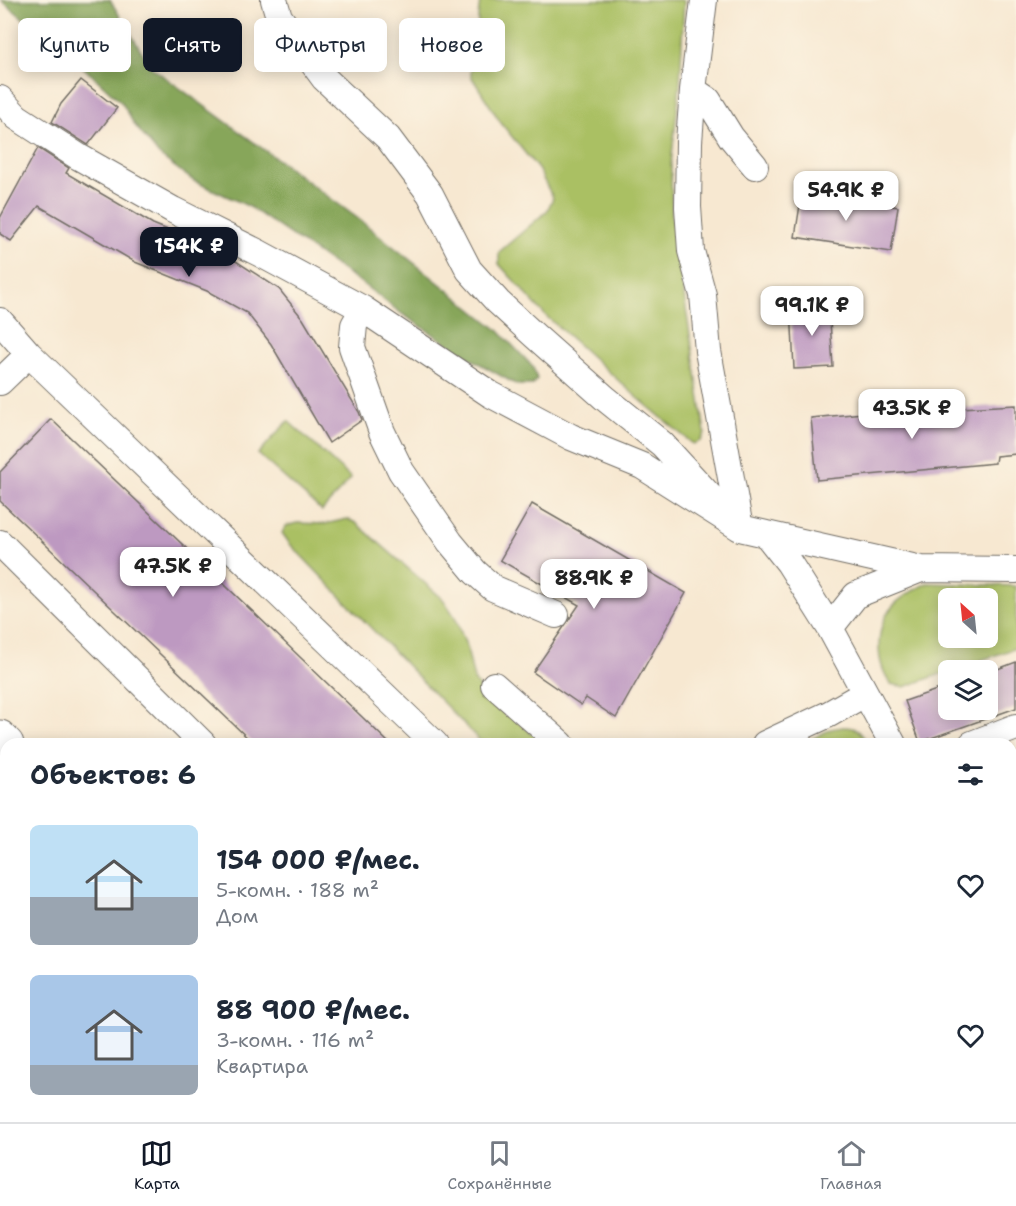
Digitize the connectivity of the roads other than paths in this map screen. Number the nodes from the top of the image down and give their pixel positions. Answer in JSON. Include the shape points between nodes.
{"nodes":[{"id":1,"x":274,"y":0,"type":"edge"},
{"id":2,"x":704,"y":0,"type":"edge"},
{"id":3,"x":693,"y":90,"type":"junction"},
{"id":4,"x":0,"y":99,"type":"edge"},
{"id":5,"x":755,"y":166,"type":"dead end"},
{"id":6,"x":363,"y":309,"type":"junction"},
{"id":7,"x":0,"y":321,"type":"edge"},
{"id":8,"x":29,"y":354,"type":"junction"},
{"id":9,"x":0,"y":382,"type":"edge"},
{"id":10,"x":740,"y":528,"type":"junction"},
{"id":11,"x":766,"y":534,"type":"junction"},
{"id":12,"x":0,"y":543,"type":"edge"},
{"id":13,"x":921,"y":568,"type":"junction"},
{"id":14,"x":1016,"y":570,"type":"edge"},
{"id":15,"x":556,"y":615,"type":"dead end"},
{"id":16,"x":830,"y":628,"type":"junction"},
{"id":17,"x":494,"y":685,"type":"dead end"},
{"id":18,"x":864,"y":694,"type":"junction"},
{"id":19,"x":1016,"y":727,"type":"edge"},
{"id":20,"x":197,"y":738,"type":"edge"},
{"id":21,"x":429,"y":738,"type":"edge"},
{"id":22,"x":554,"y":738,"type":"edge"},
{"id":23,"x":778,"y":738,"type":"edge"},
{"id":24,"x":890,"y":738,"type":"edge"},
{"id":25,"x":988,"y":738,"type":"edge"}],
"edges":[{"from":1,"to":10,"type":"lane","via":[[279,17],[324,78],[388,138],[430,194],[469,270],[535,336],[662,444]]},
{"from":2,"to":3,"type":"lane"},
{"from":3,"to":5,"type":"lane","via":[[708,100]]},
{"from":3,"to":10,"type":"lane","via":[[688,207],[691,251],[703,295],[708,351]]},
{"from":4,"to":6,"type":"lane","via":[[17,117],[79,157]]},
{"from":6,"to":10,"type":"lane","via":[[490,394],[571,437],[642,466]]},
{"from":6,"to":15,"type":"lane","via":[[354,326],[352,347],[382,432],[401,471],[475,572],[493,588]]},
{"from":7,"to":8,"type":"lane"},
{"from":8,"to":9,"type":"lane"},
{"from":8,"to":21,"type":"lane"},
{"from":10,"to":11,"type":"lane"},
{"from":11,"to":13,"type":"lane"},
{"from":11,"to":16,"type":"lane","via":[[789,562]]},
{"from":12,"to":20,"type":"lane"},
{"from":13,"to":14,"type":"lane"},
{"from":13,"to":16,"type":"lane","via":[[856,595]]},
{"from":16,"to":18,"type":"lane"},
{"from":17,"to":22,"type":"lane"},
{"from":18,"to":23,"type":"lane"},
{"from":18,"to":24,"type":"lane"},
{"from":19,"to":25,"type":"lane"}]}
